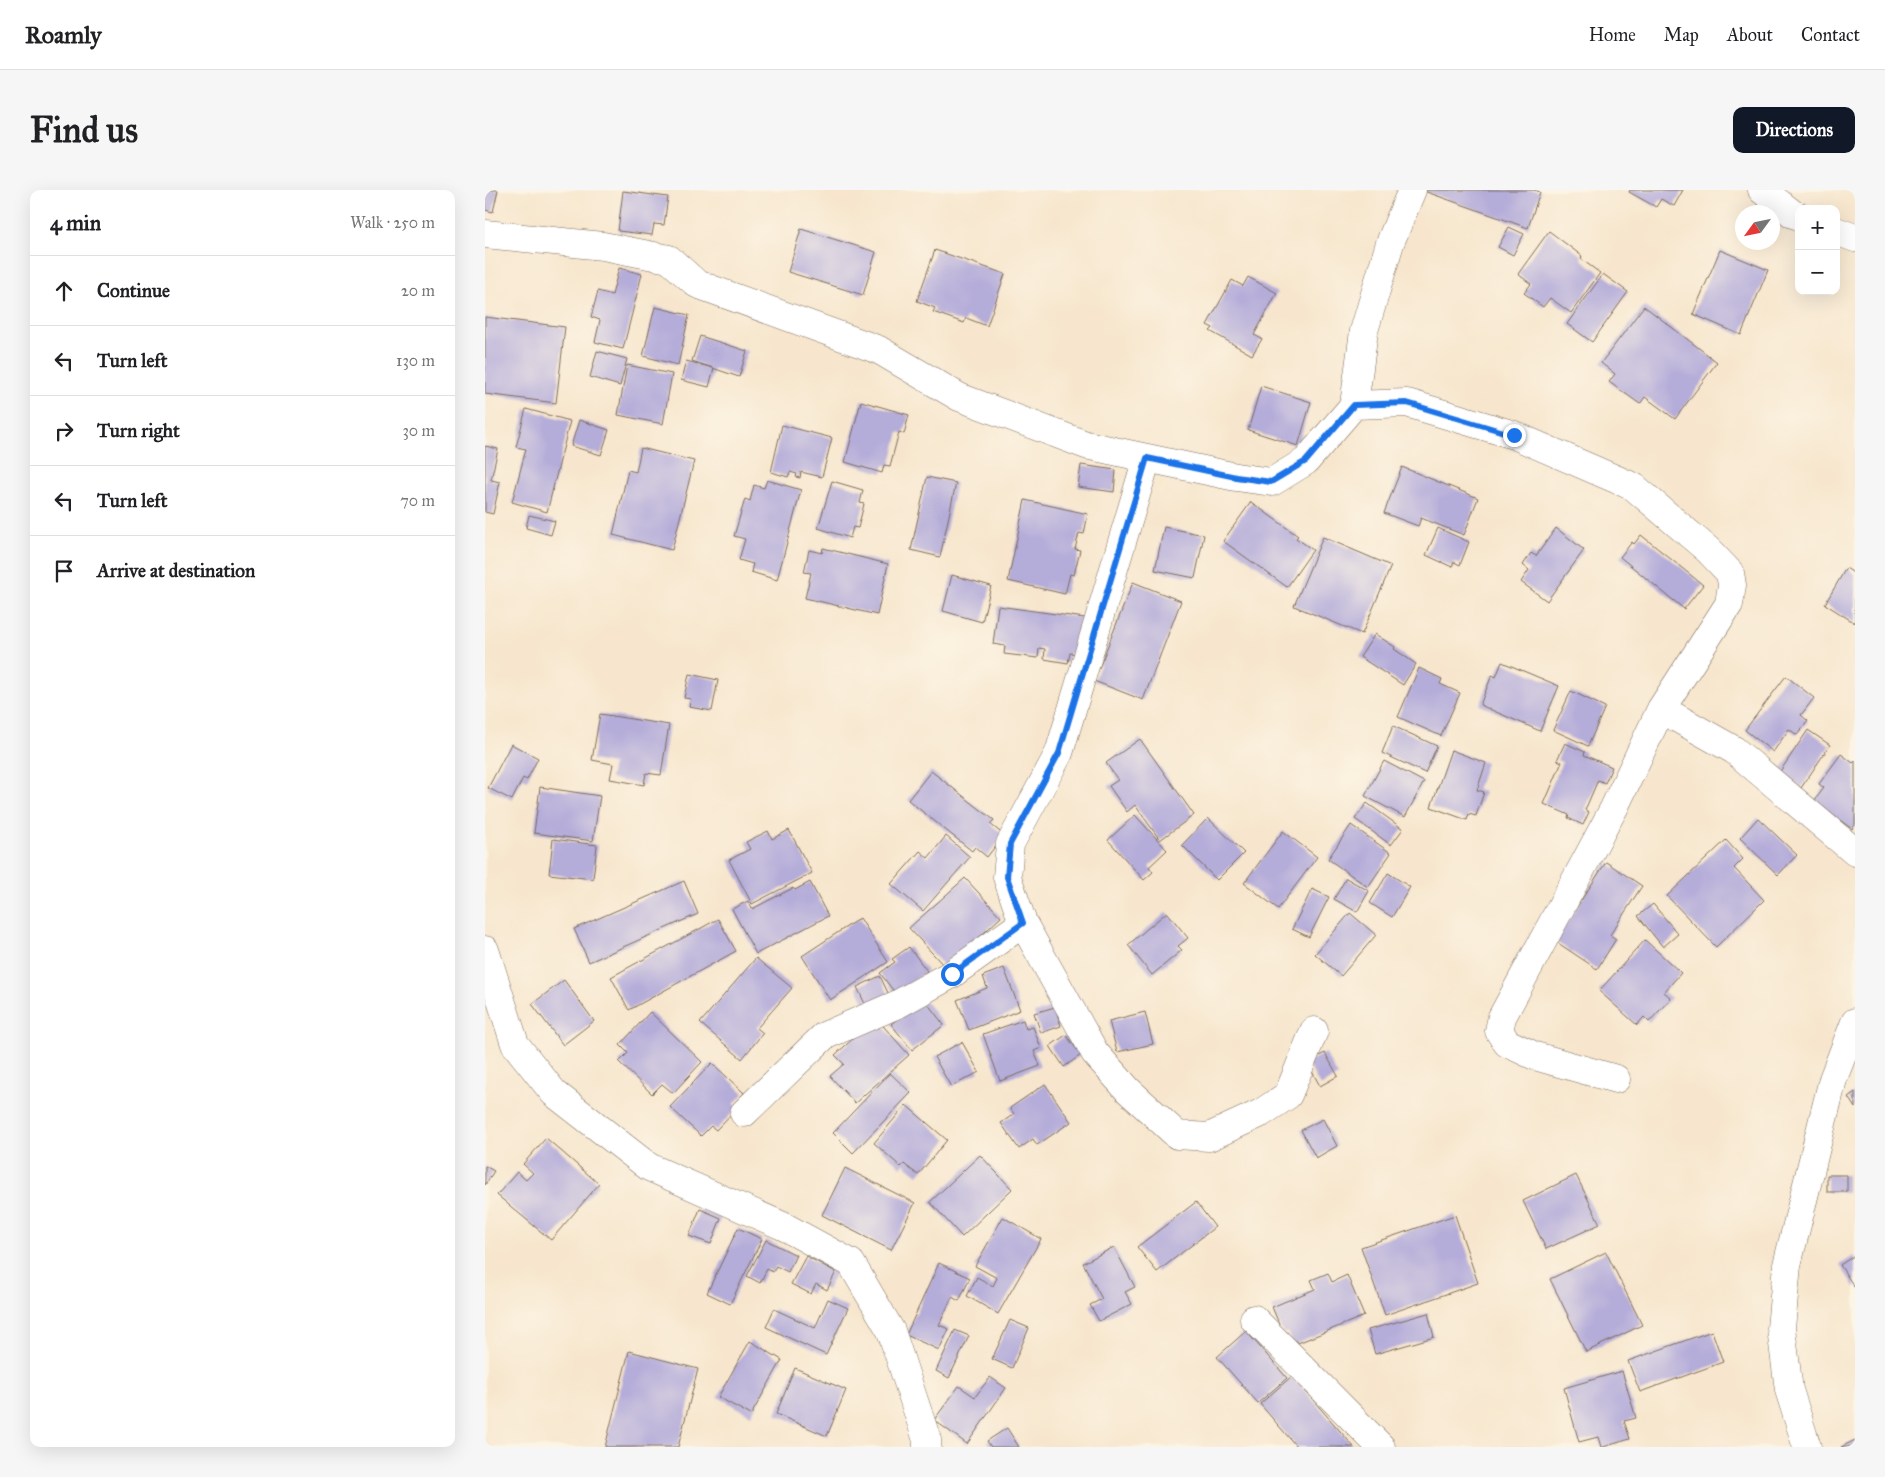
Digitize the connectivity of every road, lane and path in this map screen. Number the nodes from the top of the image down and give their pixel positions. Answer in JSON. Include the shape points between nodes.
{"nodes":[{"id":1,"x":1412,"y":190,"type":"edge"},
{"id":2,"x":1762,"y":190,"type":"edge"},
{"id":3,"x":1795,"y":215,"type":"edge"},
{"id":4,"x":1840,"y":232,"type":"edge"},
{"id":5,"x":485,"y":234,"type":"edge"},
{"id":6,"x":1855,"y":238,"type":"edge"},
{"id":7,"x":1354,"y":405,"type":"junction"},
{"id":8,"x":1147,"y":458,"type":"junction"},
{"id":9,"x":1661,"y":709,"type":"junction"},
{"id":10,"x":1855,"y":852,"type":"edge"},
{"id":11,"x":1023,"y":923,"type":"junction"},
{"id":12,"x":485,"y":950,"type":"edge"},
{"id":13,"x":1855,"y":1022,"type":"edge"},
{"id":14,"x":1314,"y":1031,"type":"dead end"},
{"id":15,"x":1616,"y":1079,"type":"dead end"},
{"id":16,"x":744,"y":1113,"type":"dead end"},
{"id":17,"x":1254,"y":1319,"type":"dead end"},
{"id":18,"x":927,"y":1447,"type":"edge"},
{"id":19,"x":1381,"y":1447,"type":"edge"},
{"id":20,"x":1807,"y":1447,"type":"edge"}],
"edges":[{"from":1,"to":7,"type":"street","via":[[1390,243],[1363,331]]},
{"from":2,"to":3,"type":"street"},
{"from":4,"to":6,"type":"street"},
{"from":5,"to":8,"type":"street","via":[[603,246],[669,260],[697,284],[879,350],[959,397],[1086,445]]},
{"from":7,"to":8,"type":"street","via":[[1306,461],[1271,482]]},
{"from":7,"to":9,"type":"street","via":[[1407,403],[1514,435],[1634,487],[1708,550],[1730,573],[1729,604]]},
{"from":8,"to":11,"type":"street","via":[[1059,753],[1010,844],[1007,877]]},
{"from":9,"to":10,"type":"street","via":[[1734,750]]},
{"from":9,"to":15,"type":"street","via":[[1614,808],[1502,1017],[1499,1031],[1507,1043],[1535,1056]]},
{"from":11,"to":14,"type":"street","via":[[1095,1053],[1128,1090],[1177,1135],[1209,1137],[1261,1113],[1288,1095]]},
{"from":11,"to":16,"type":"street","via":[[952,974],[898,1004],[824,1036]]},
{"from":12,"to":18,"type":"street","via":[[515,1044],[554,1094],[649,1168],[785,1227],[851,1263],[891,1331]]},
{"from":13,"to":20,"type":"street","via":[[1833,1079],[1787,1265],[1781,1328],[1789,1390]]},
{"from":17,"to":19,"type":"street"}]}
